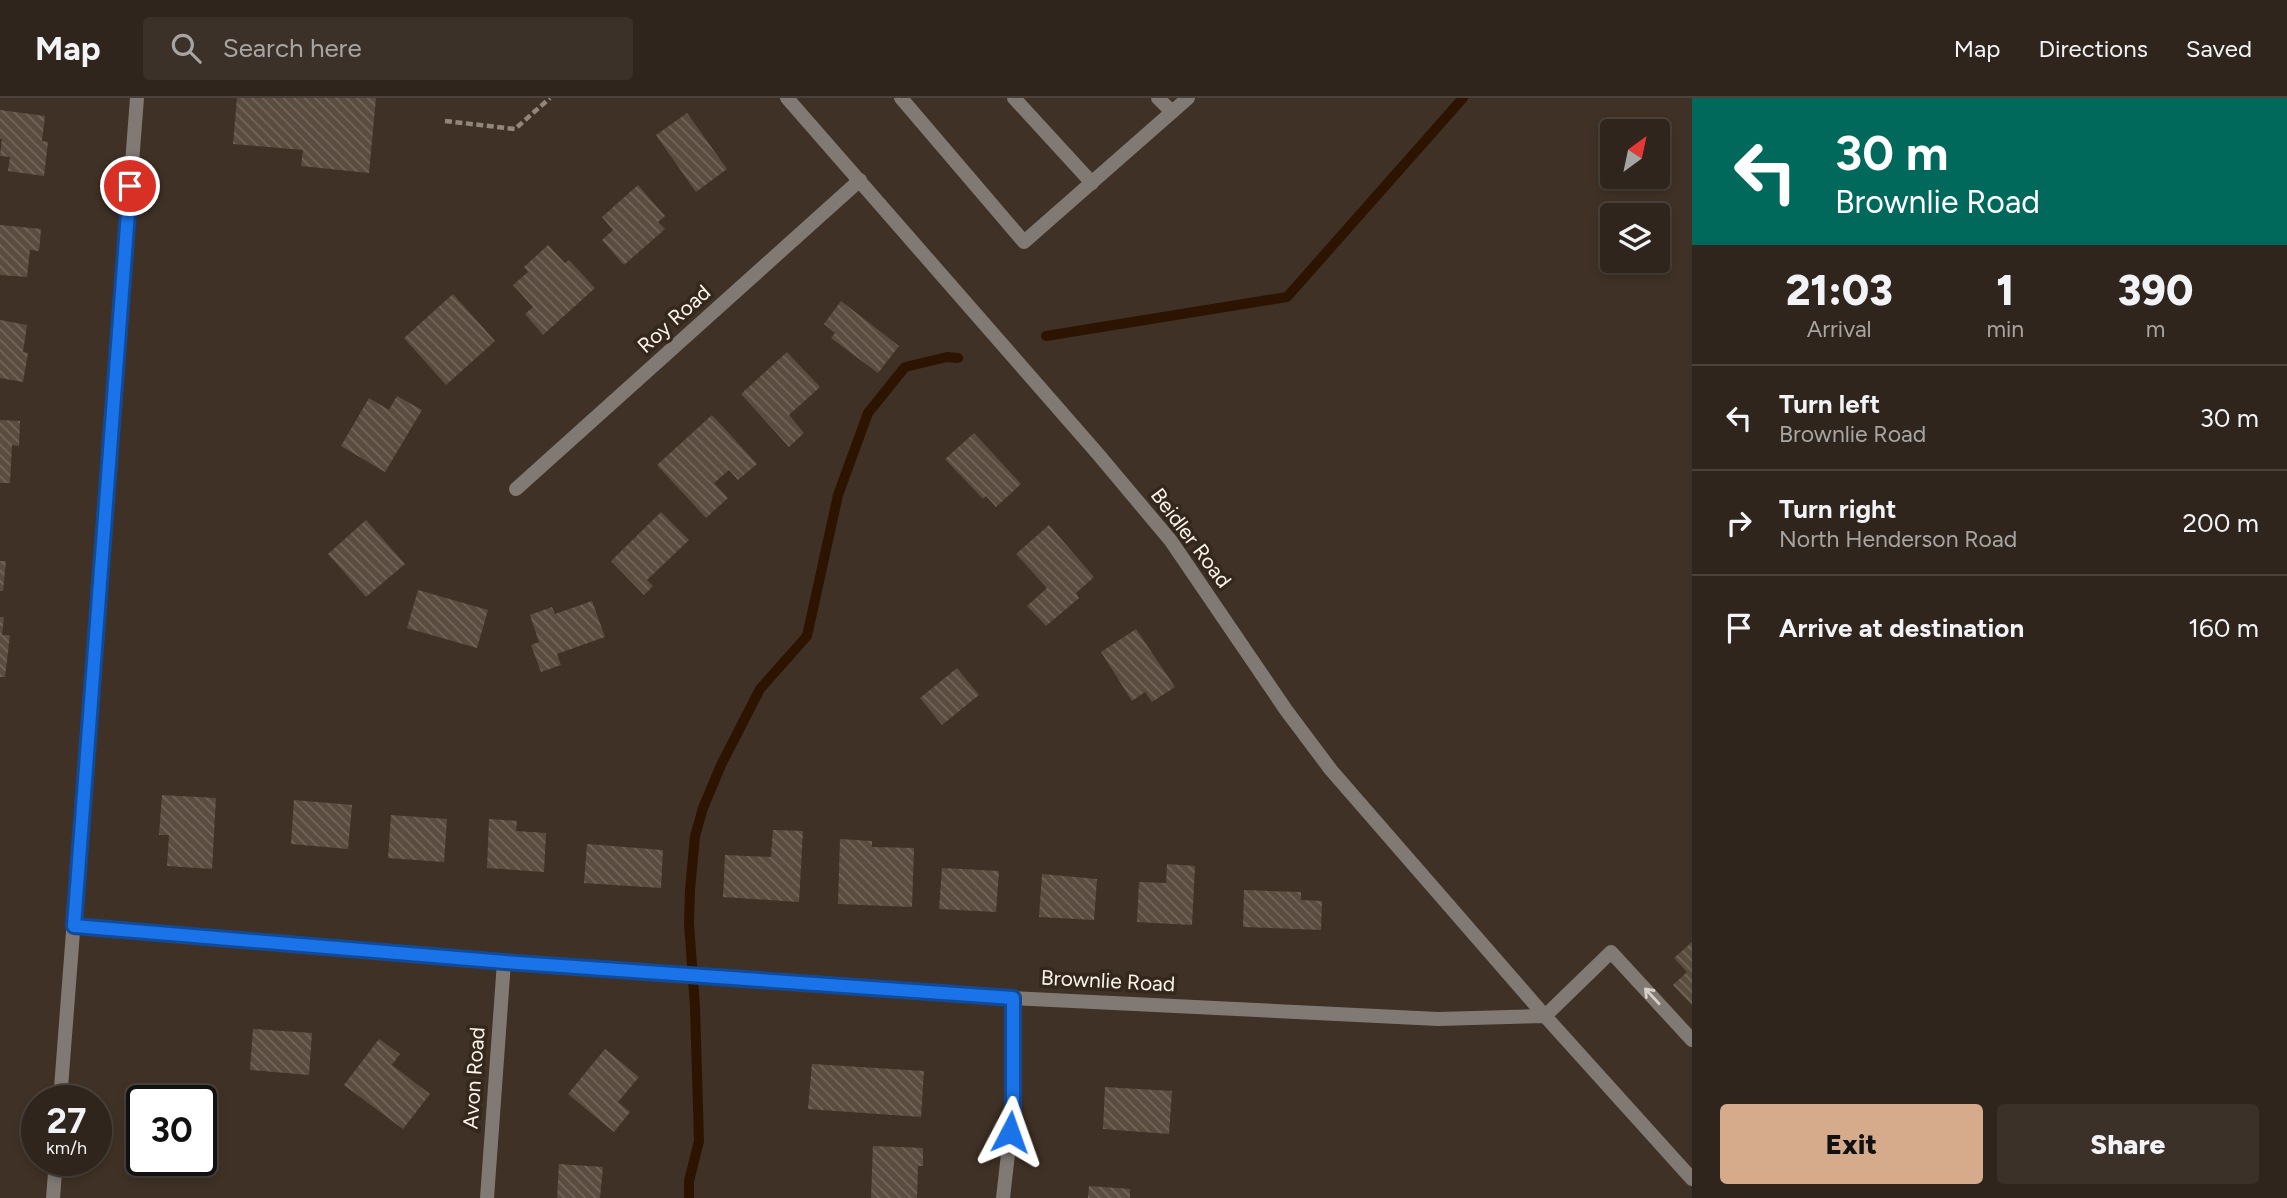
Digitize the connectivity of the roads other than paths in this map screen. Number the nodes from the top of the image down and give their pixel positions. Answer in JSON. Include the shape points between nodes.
{"nodes":[{"id":1,"x":137,"y":98,"type":"edge"},
{"id":2,"x":787,"y":98,"type":"edge"},
{"id":3,"x":901,"y":98,"type":"edge"},
{"id":4,"x":1014,"y":98,"type":"edge"},
{"id":5,"x":1158,"y":98,"type":"edge"},
{"id":6,"x":1188,"y":98,"type":"edge"},
{"id":7,"x":1171,"y":113,"type":"junction"},
{"id":8,"x":860,"y":180,"type":"junction"},
{"id":9,"x":1092,"y":183,"type":"junction"},
{"id":10,"x":516,"y":489,"type":"dead end"},
{"id":11,"x":74,"y":926,"type":"junction"},
{"id":12,"x":505,"y":962,"type":"junction"},
{"id":13,"x":1013,"y":998,"type":"junction"},
{"id":14,"x":1545,"y":1016,"type":"junction"},
{"id":15,"x":1692,"y":1040,"type":"edge"},
{"id":16,"x":61,"y":1085,"type":"edge"},
{"id":17,"x":55,"y":1176,"type":"edge"},
{"id":18,"x":1692,"y":1179,"type":"edge"},
{"id":19,"x":53,"y":1198,"type":"edge"},
{"id":20,"x":487,"y":1198,"type":"edge"},
{"id":21,"x":1003,"y":1198,"type":"edge"}],
"edges":[{"from":1,"to":11,"type":"street"},
{"from":2,"to":8,"type":"street","name":"Beidler Road"},
{"from":3,"to":9,"type":"street","via":[[1024,242]]},
{"from":4,"to":9,"type":"street"},
{"from":5,"to":7,"type":"street"},
{"from":6,"to":7,"type":"street"},
{"from":7,"to":9,"type":"street"},
{"from":8,"to":10,"type":"street","name":"Roy Road"},
{"from":8,"to":14,"type":"street","name":"Beidler Road","via":[[1171,541],[1331,770]]},
{"from":11,"to":12,"type":"street","name":"Brownlie Road"},
{"from":11,"to":16,"type":"street"},
{"from":12,"to":13,"type":"street","name":"Brownlie Road"},
{"from":12,"to":20,"type":"street","name":"Avon Road"},
{"from":13,"to":14,"type":"street","name":"Brownlie Road","via":[[1438,1019]]},
{"from":13,"to":21,"type":"street","via":[[1013,1110]]},
{"from":15,"to":14,"type":"street","one_way":true,"via":[[1611,951]]},
{"from":14,"to":18,"type":"street"},
{"from":17,"to":19,"type":"street"}]}
